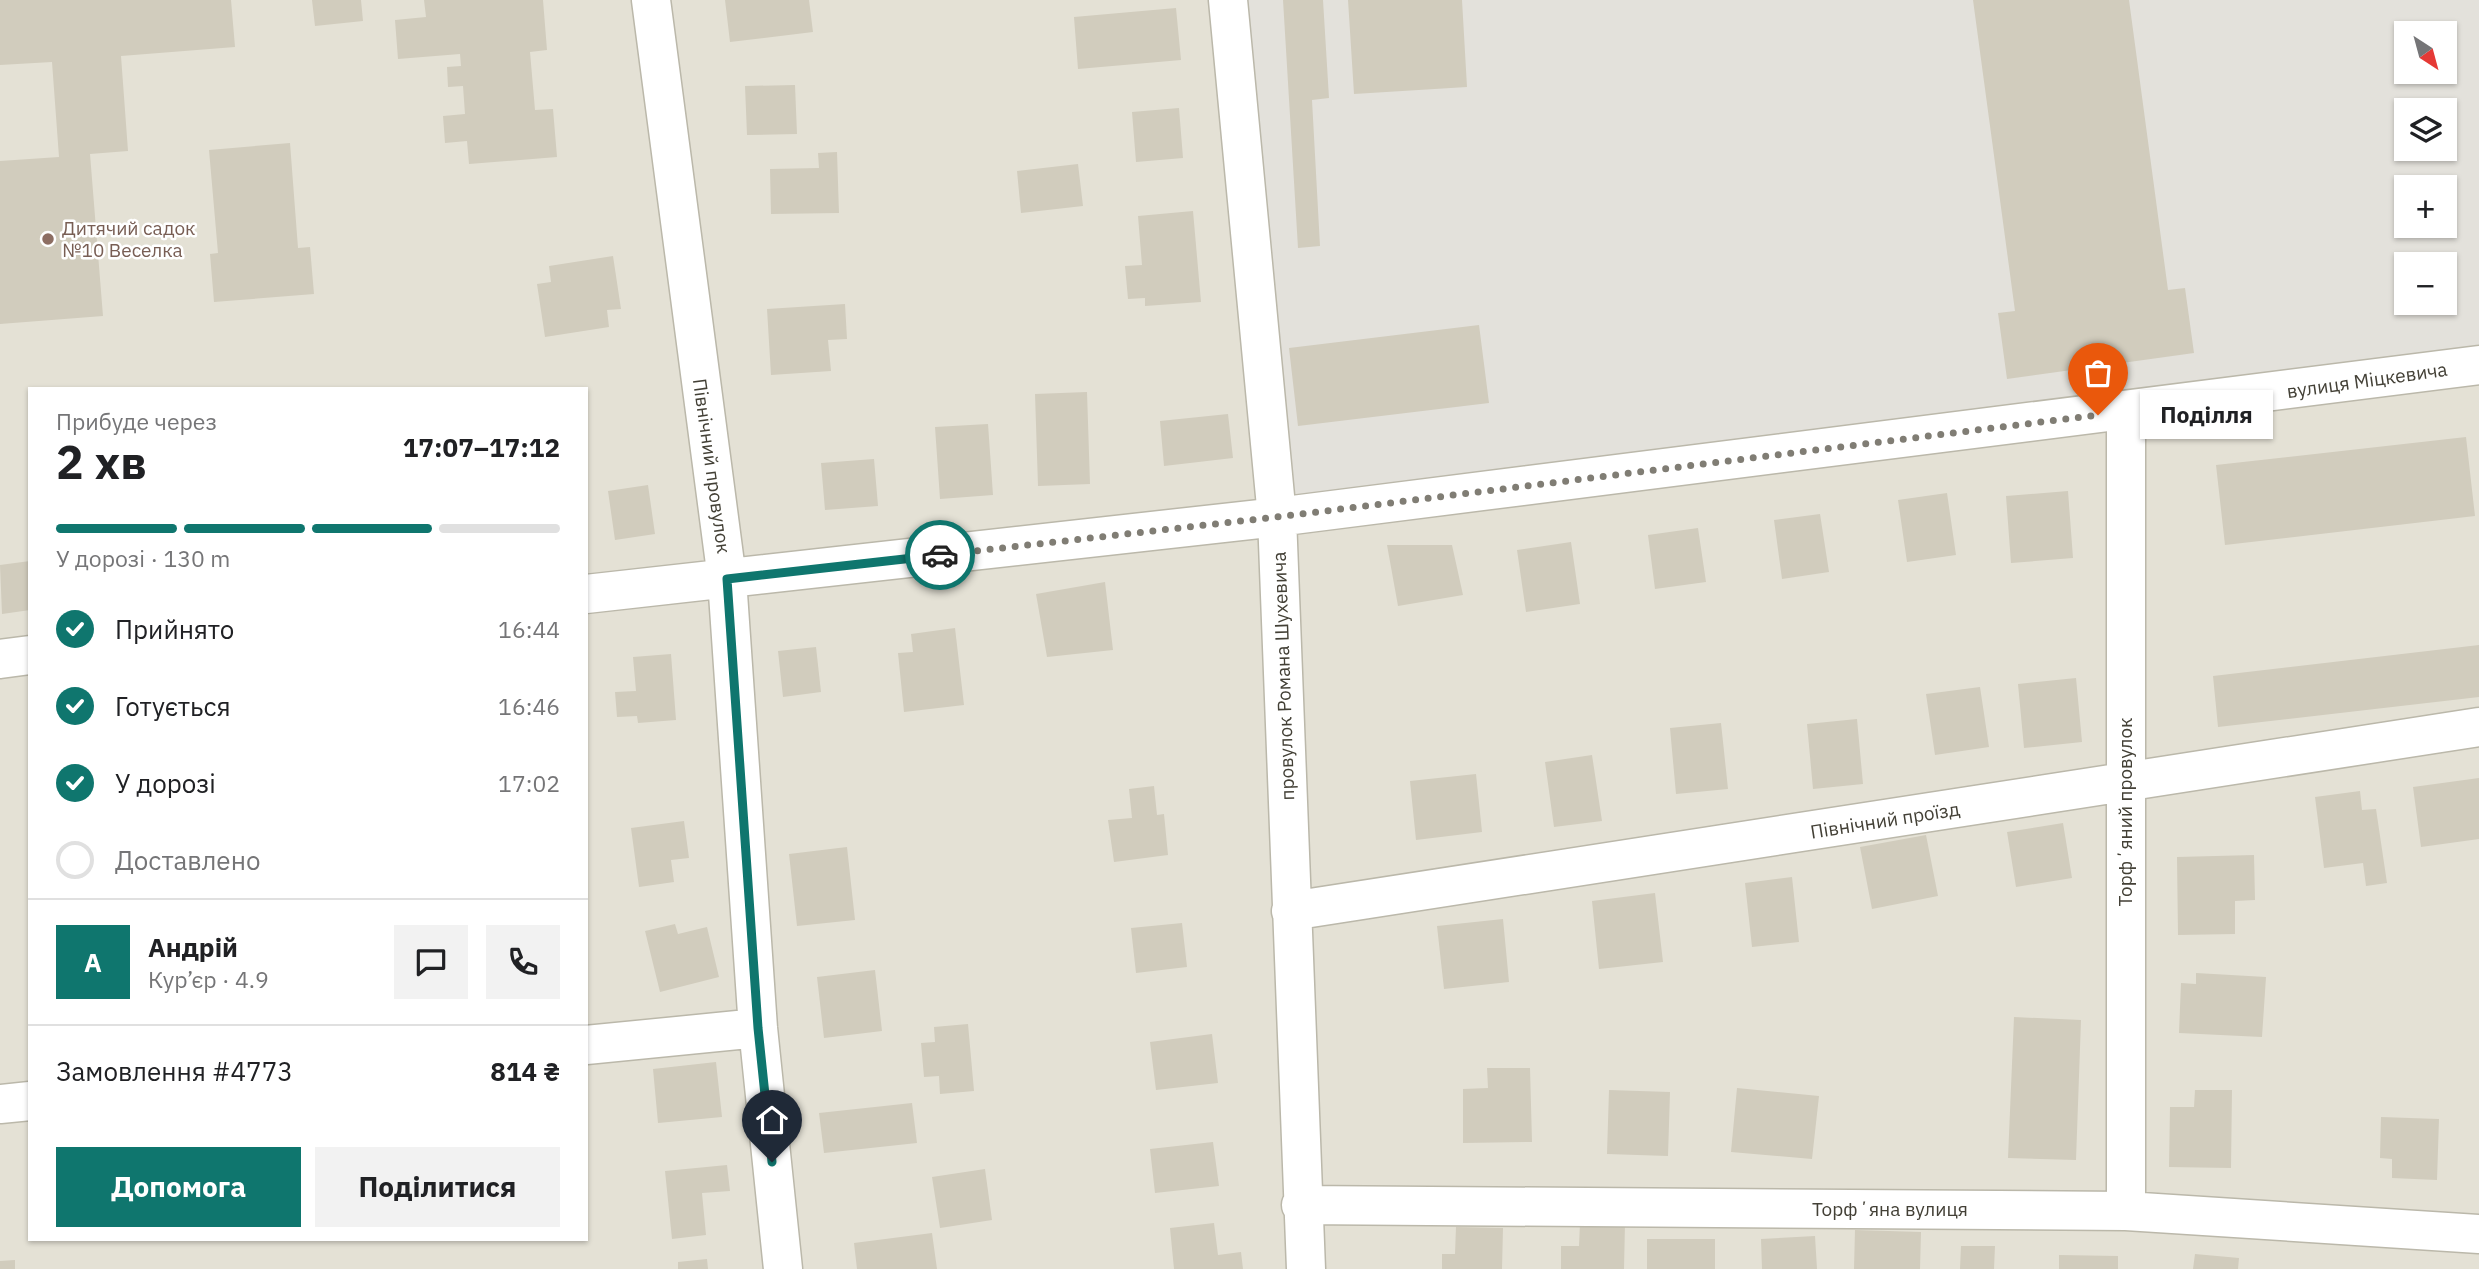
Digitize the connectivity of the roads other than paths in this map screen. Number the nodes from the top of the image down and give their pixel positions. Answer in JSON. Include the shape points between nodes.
{"nodes":[{"id":1,"x":651,"y":0,"type":"edge"},
{"id":2,"x":1228,"y":0,"type":"edge"},
{"id":3,"x":2479,"y":365,"type":"edge"},
{"id":4,"x":2126,"y":412,"type":"junction"},
{"id":5,"x":1277,"y":517,"type":"junction"},
{"id":6,"x":727,"y":579,"type":"junction"},
{"id":7,"x":588,"y":594,"type":"edge"},
{"id":8,"x":28,"y":655,"type":"edge"},
{"id":9,"x":0,"y":659,"type":"edge"},
{"id":10,"x":2479,"y":727,"type":"edge"},
{"id":11,"x":2125,"y":784,"type":"junction"},
{"id":12,"x":1291,"y":911,"type":"junction"},
{"id":13,"x":758,"y":1028,"type":"junction"},
{"id":14,"x":588,"y":1045,"type":"edge"},
{"id":15,"x":28,"y":1101,"type":"edge"},
{"id":16,"x":0,"y":1104,"type":"edge"},
{"id":17,"x":1301,"y":1205,"type":"junction"},
{"id":18,"x":2126,"y":1211,"type":"junction"},
{"id":19,"x":2479,"y":1234,"type":"edge"},
{"id":20,"x":783,"y":1269,"type":"edge"},
{"id":21,"x":1306,"y":1269,"type":"edge"}],
"edges":[{"from":1,"to":6,"type":"street","name":"Північний провулок"},
{"from":2,"to":5,"type":"street","name":"провулок Романа Шухевича"},
{"from":3,"to":4,"type":"street","name":"вулиця Міцкевича"},
{"from":4,"to":5,"type":"street","name":"вулиця Міцкевича"},
{"from":4,"to":11,"type":"street","name":"Торфʼяний провулок"},
{"from":5,"to":6,"type":"street","name":"вулиця Міцкевича"},
{"from":5,"to":12,"type":"street","name":"провулок Романа Шухевича"},
{"from":6,"to":7,"type":"street","name":"вулиця Міцкевича"},
{"from":6,"to":13,"type":"street","name":"Північний провулок"},
{"from":8,"to":9,"type":"street"},
{"from":10,"to":11,"type":"street","name":"Північний проїзд"},
{"from":11,"to":12,"type":"street","name":"Північний проїзд"},
{"from":11,"to":18,"type":"street","name":"Торфʼяний провулок"},
{"from":12,"to":17,"type":"street","name":"провулок Романа Шухевича"},
{"from":13,"to":14,"type":"street"},
{"from":13,"to":20,"type":"street","name":"Північний провулок"},
{"from":15,"to":16,"type":"street"},
{"from":17,"to":18,"type":"street","name":"Торфʼяна вулиця"},
{"from":17,"to":21,"type":"street","name":"провулок Романа Шухевича"},
{"from":18,"to":19,"type":"street","name":"Торфʼяна вулиця"}]}
